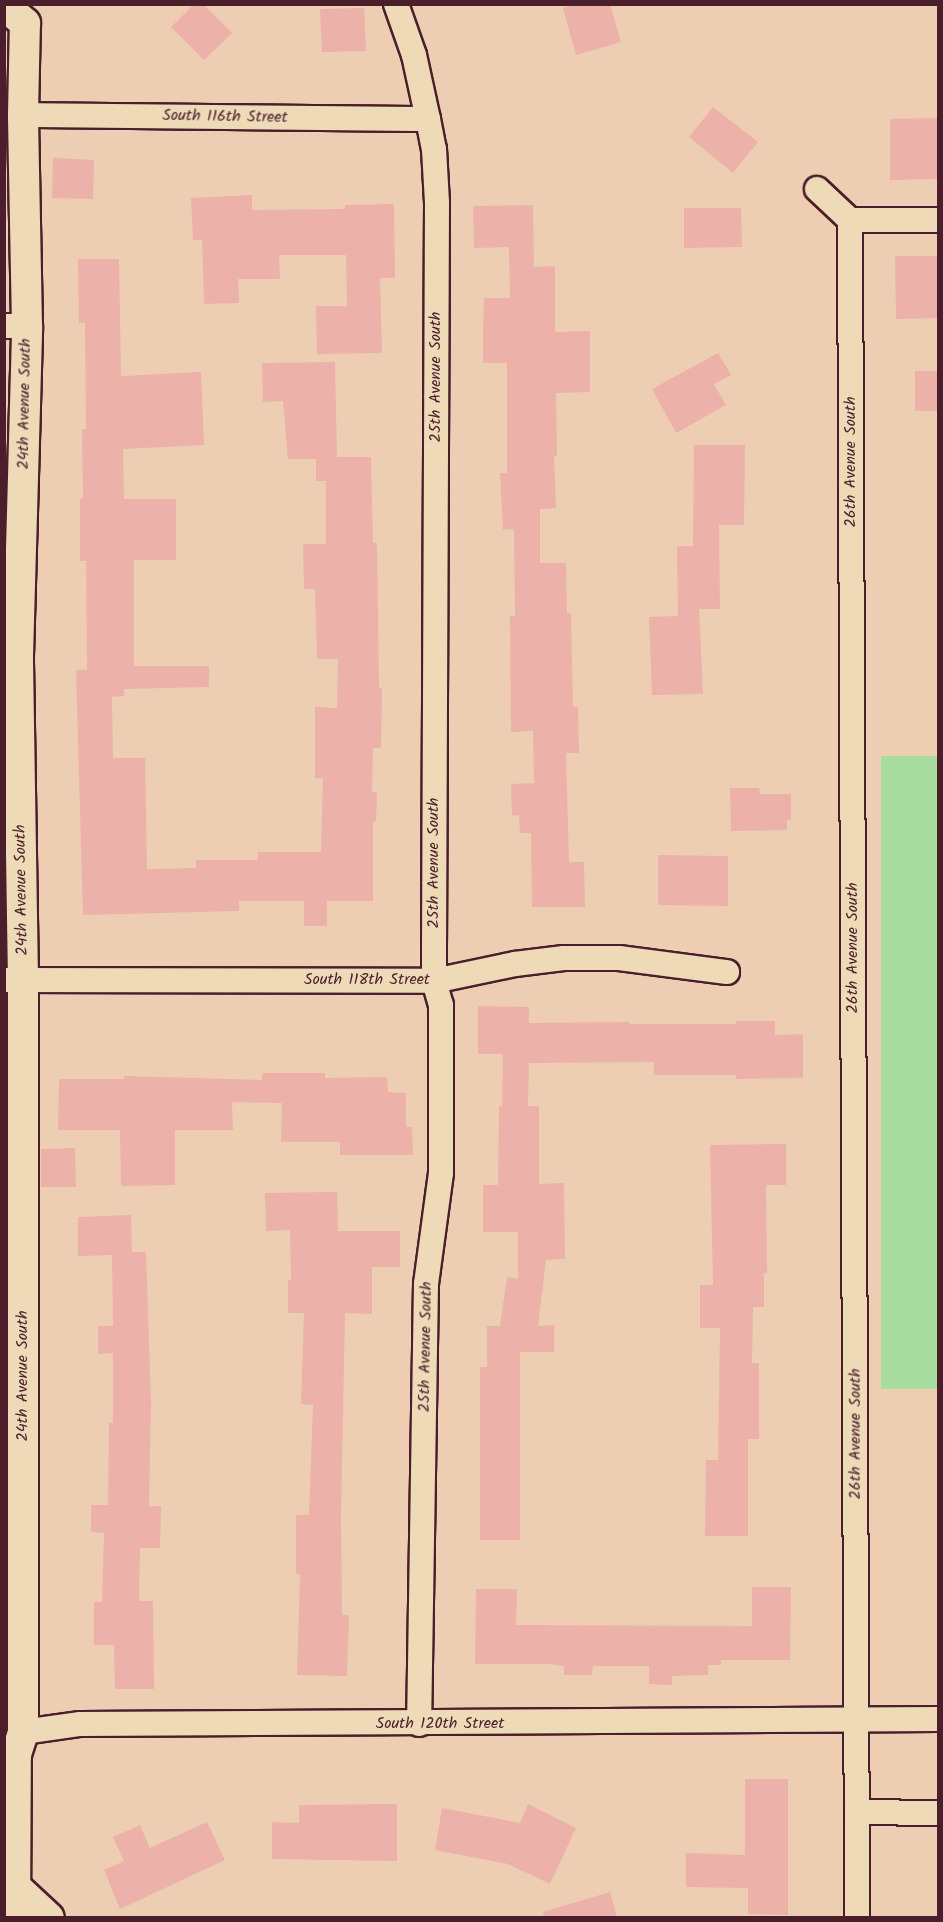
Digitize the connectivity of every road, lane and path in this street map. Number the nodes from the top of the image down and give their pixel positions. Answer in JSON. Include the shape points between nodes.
{"nodes":[{"id":1,"x":396,"y":4,"type":"edge"},
{"id":2,"x":12,"y":13,"type":"edge"},
{"id":3,"x":14,"y":111,"type":"edge"},
{"id":4,"x":428,"y":119,"type":"junction"},
{"id":5,"x":817,"y":189,"type":"dead end"},
{"id":6,"x":850,"y":220,"type":"junction"},
{"id":7,"x":939,"y":220,"type":"edge"},
{"id":8,"x":16,"y":326,"type":"edge"},
{"id":9,"x":11,"y":656,"type":"edge"},
{"id":10,"x":727,"y":972,"type":"dead end"},
{"id":11,"x":14,"y":980,"type":"edge"},
{"id":12,"x":434,"y":981,"type":"junction"},
{"id":13,"x":939,"y":1719,"type":"edge"},
{"id":14,"x":857,"y":1721,"type":"junction"},
{"id":15,"x":419,"y":1724,"type":"junction"},
{"id":16,"x":15,"y":1751,"type":"edge"},
{"id":17,"x":857,"y":1812,"type":"junction"},
{"id":18,"x":939,"y":1813,"type":"edge"},
{"id":19,"x":10,"y":1882,"type":"edge"},
{"id":20,"x":15,"y":1917,"type":"edge"},
{"id":21,"x":49,"y":1917,"type":"edge"},
{"id":22,"x":857,"y":1917,"type":"edge"}],
"edges":[{"from":1,"to":4,"type":"street","name":"25th Avenue South","via":[[414,55]]},
{"from":2,"to":3,"type":"street","name":"24th Avenue South","via":[[25,23]]},
{"from":3,"to":4,"type":"street","name":"South 116th Street"},
{"from":3,"to":8,"type":"street","name":"24th Avenue South"},
{"from":4,"to":12,"type":"street","name":"25th Avenue South","via":[[437,202]]},
{"from":5,"to":6,"type":"street"},
{"from":6,"to":7,"type":"street"},
{"from":6,"to":14,"type":"street","name":"26th Avenue South"},
{"from":8,"to":9,"type":"street","name":"24th Avenue South"},
{"from":9,"to":11,"type":"street","name":"24th Avenue South"},
{"from":10,"to":12,"type":"street","name":"South 118th Street","via":[[619,958],[564,958]]},
{"from":11,"to":12,"type":"street","name":"South 118th Street"},
{"from":11,"to":16,"type":"street","name":"24th Avenue South"},
{"from":12,"to":15,"type":"street","name":"25th Avenue South","via":[[441,1005],[441,1173],[426,1284]]},
{"from":13,"to":14,"type":"street"},
{"from":14,"to":15,"type":"street","name":"South 120th Street"},
{"from":14,"to":17,"type":"street","name":"26th Avenue South"},
{"from":15,"to":16,"type":"street","name":"South 120th Street","via":[[80,1724]]},
{"from":16,"to":19,"type":"street","name":"24th Avenue South"},
{"from":17,"to":18,"type":"street"},
{"from":17,"to":22,"type":"street","name":"26th Avenue South"},
{"from":19,"to":20,"type":"street"},
{"from":19,"to":21,"type":"street"}]}
